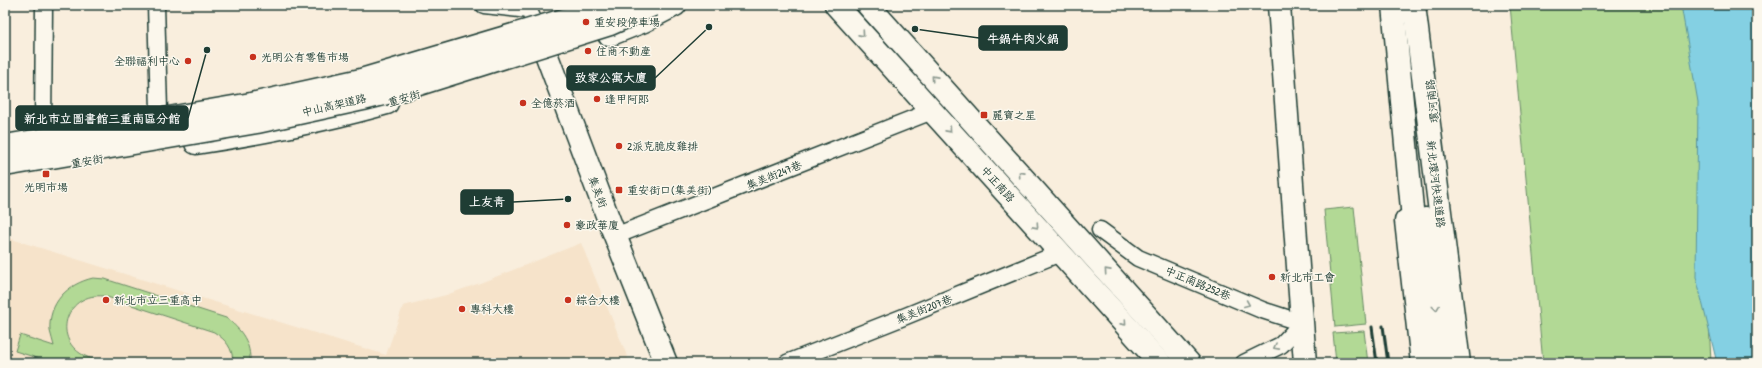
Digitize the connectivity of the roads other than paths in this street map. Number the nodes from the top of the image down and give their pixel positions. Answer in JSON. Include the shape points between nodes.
{"nodes":[{"id":1,"x":44,"y":5,"type":"edge"},
{"id":2,"x":156,"y":5,"type":"edge"},
{"id":3,"x":484,"y":5,"type":"edge"},
{"id":4,"x":581,"y":5,"type":"edge"},
{"id":5,"x":608,"y":5,"type":"edge"},
{"id":6,"x":654,"y":5,"type":"edge"},
{"id":7,"x":675,"y":5,"type":"edge"},
{"id":8,"x":836,"y":5,"type":"edge"},
{"id":9,"x":1279,"y":5,"type":"edge"},
{"id":10,"x":1382,"y":5,"type":"edge"},
{"id":11,"x":1392,"y":5,"type":"edge"},
{"id":12,"x":1403,"y":5,"type":"edge"},
{"id":13,"x":1414,"y":5,"type":"edge"},
{"id":14,"x":1421,"y":5,"type":"edge"},
{"id":15,"x":870,"y":6,"type":"edge"},
{"id":16,"x":533,"y":20,"type":"junction"},
{"id":17,"x":547,"y":55,"type":"junction"},
{"id":18,"x":159,"y":110,"type":"junction"},
{"id":19,"x":932,"y":111,"type":"junction"},
{"id":20,"x":43,"y":130,"type":"junction"},
{"id":21,"x":5,"y":137,"type":"edge"},
{"id":22,"x":5,"y":146,"type":"edge"},
{"id":23,"x":153,"y":150,"type":"junction"},
{"id":24,"x":5,"y":165,"type":"edge"},
{"id":25,"x":5,"y":175,"type":"edge"},
{"id":26,"x":1100,"y":230,"type":"dead end"},
{"id":27,"x":615,"y":236,"type":"junction"},
{"id":28,"x":1060,"y":253,"type":"junction"},
{"id":29,"x":1302,"y":322,"type":"junction"},
{"id":30,"x":666,"y":363,"type":"edge"},
{"id":31,"x":787,"y":363,"type":"edge"},
{"id":32,"x":1160,"y":363,"type":"edge"},
{"id":33,"x":1189,"y":363,"type":"edge"},
{"id":34,"x":1244,"y":363,"type":"edge"},
{"id":35,"x":1305,"y":363,"type":"edge"},
{"id":36,"x":1422,"y":363,"type":"edge"},
{"id":37,"x":1427,"y":363,"type":"edge"},
{"id":38,"x":1442,"y":363,"type":"edge"},
{"id":39,"x":1459,"y":363,"type":"edge"},
{"id":40,"x":1462,"y":363,"type":"edge"}],
"edges":[{"from":1,"to":20,"type":"street"},
{"from":2,"to":18,"type":"street"},
{"from":3,"to":16,"type":"street","via":[[529,10]]},
{"from":4,"to":16,"type":"main road"},
{"from":5,"to":22,"type":"main road","name":"中山高架道路","bridge":true,"via":[[361,80],[251,104]]},
{"from":6,"to":24,"type":"main road","name":"中山高架道路","bridge":true,"via":[[596,29],[363,99],[257,122]]},
{"from":7,"to":17,"type":"main road","name":"重安街","via":[[617,32]]},
{"from":8,"to":19,"type":"main road","name":"中正南路","one_way":true},
{"from":9,"to":29,"type":"main road"},
{"from":10,"to":36,"type":"main road"},
{"from":11,"to":37,"type":"main road"},
{"from":12,"to":38,"type":"main road","one_way":true},
{"from":13,"to":39,"type":"main road","name":"新北環河快速道路"},
{"from":14,"to":40,"type":"main road","name":"環河南路"},
{"from":33,"to":15,"type":"main road","one_way":true},
{"from":16,"to":17,"type":"main road","name":"集美街"},
{"from":16,"to":18,"type":"main road","via":[[354,72],[263,92]]},
{"from":17,"to":23,"type":"main road","name":"重安街","via":[[350,114],[253,134]]},
{"from":17,"to":27,"type":"main road","name":"集美街"},
{"from":18,"to":20,"type":"main road"},
{"from":18,"to":23,"type":"street"},
{"from":19,"to":27,"type":"street","name":"集美街247巷"},
{"from":19,"to":28,"type":"main road","name":"中正南路","one_way":true},
{"from":20,"to":21,"type":"main road"},
{"from":23,"to":25,"type":"main road","name":"重安街"},
{"from":26,"to":29,"type":"street","name":"中正南路252巷","one_way":true,"via":[[1138,258],[1262,310]]},
{"from":27,"to":30,"type":"main road","name":"集美街"},
{"from":28,"to":31,"type":"street","name":"集美街207巷"},
{"from":28,"to":32,"type":"main road","name":"中正南路","one_way":true},
{"from":29,"to":34,"type":"street","one_way":true,"via":[[1281,345]]},
{"from":29,"to":35,"type":"main road"}]}
